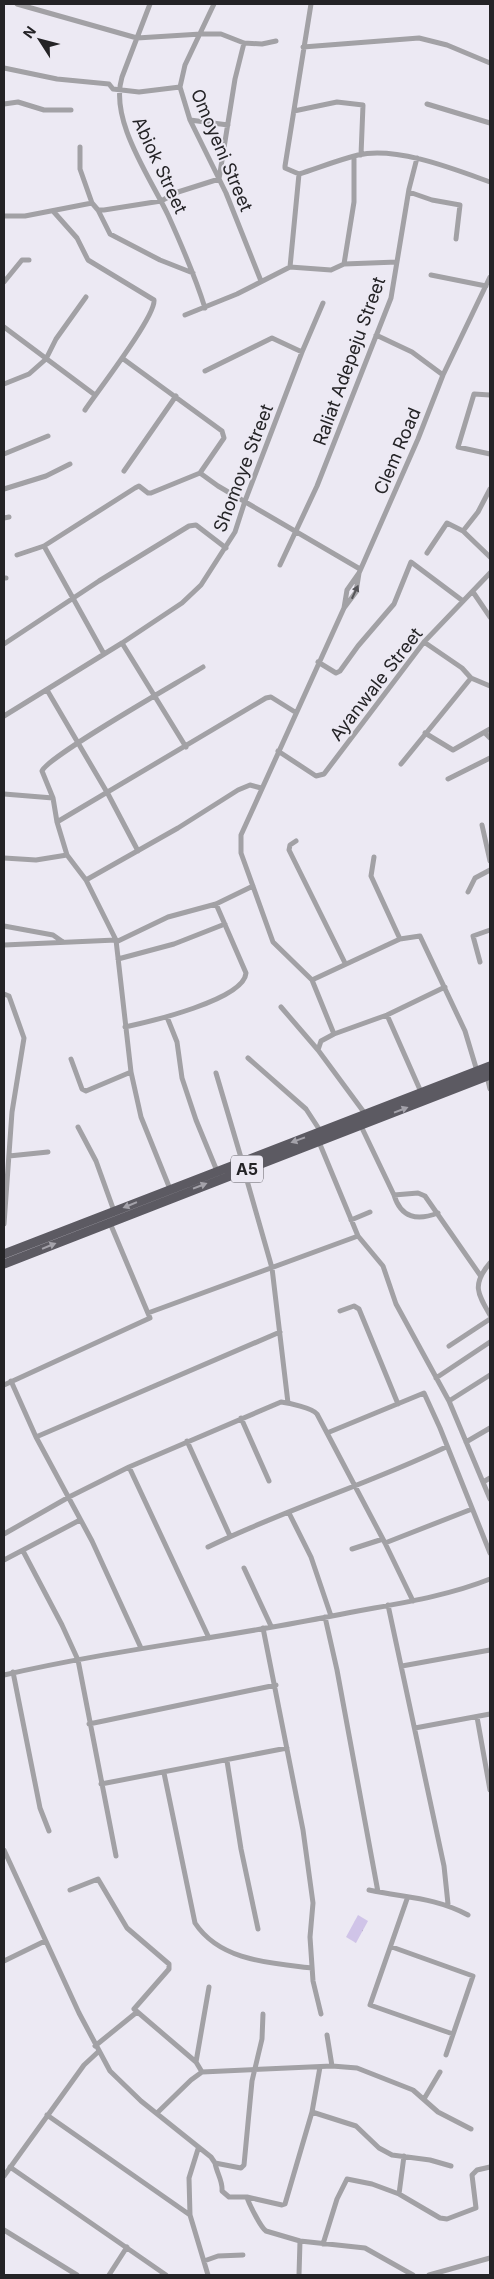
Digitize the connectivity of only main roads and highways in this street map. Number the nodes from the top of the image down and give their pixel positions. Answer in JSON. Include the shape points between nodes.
{"nodes":[{"id":1,"x":490,"y":1066,"type":"edge"},
{"id":2,"x":489,"y":1075,"type":"edge"},
{"id":3,"x":243,"y":1166,"type":"junction"},
{"id":4,"x":4,"y":1254,"type":"edge"},
{"id":5,"x":4,"y":1264,"type":"edge"}],
"edges":[{"from":1,"to":3,"type":"highway","number":"A5","one_way":true},
{"from":3,"to":2,"type":"highway","number":"A5","one_way":true,"via":[[319,1142]]},
{"from":3,"to":4,"type":"highway","number":"A5","one_way":true,"via":[[217,1171],[170,1188]]},
{"from":5,"to":3,"type":"highway","number":"A5","one_way":true}]}
